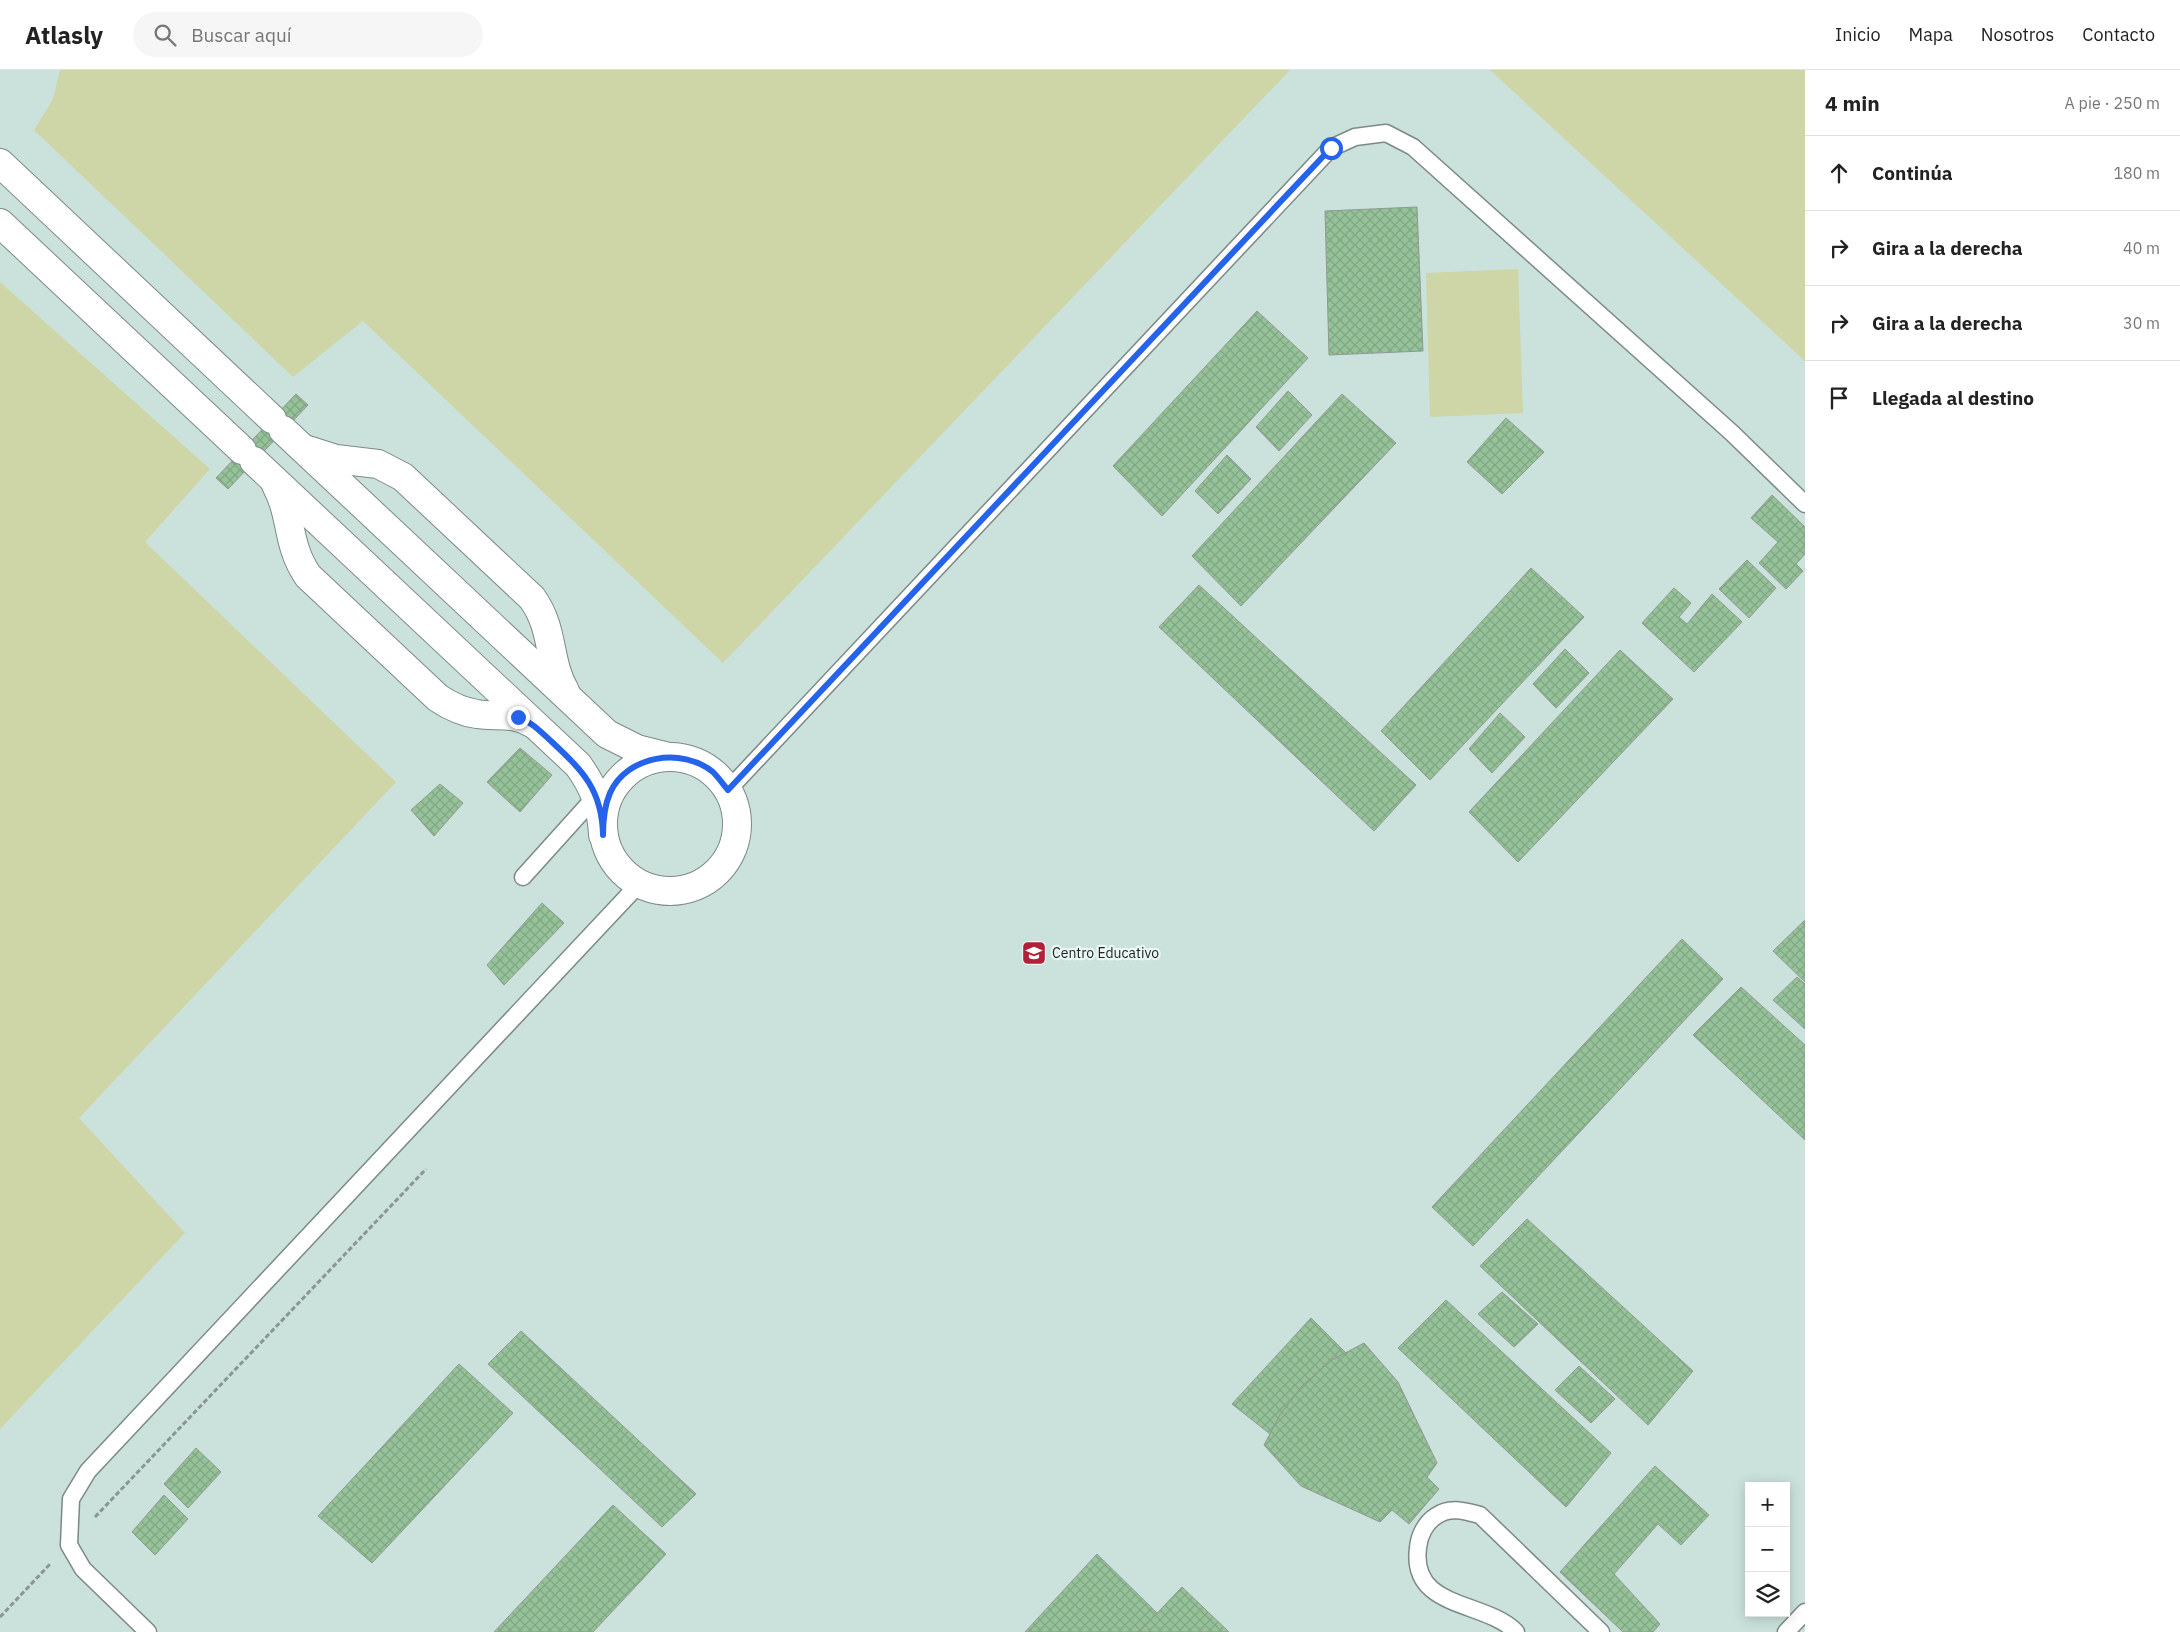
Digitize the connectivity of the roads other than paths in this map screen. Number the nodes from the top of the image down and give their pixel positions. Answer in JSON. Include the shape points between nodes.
{"nodes":[{"id":1,"x":0,"y":164,"type":"edge"},
{"id":2,"x":0,"y":223,"type":"edge"},
{"id":3,"x":284,"y":431,"type":"junction"},
{"id":4,"x":255,"y":462,"type":"junction"},
{"id":5,"x":1805,"y":504,"type":"edge"},
{"id":6,"x":572,"y":702,"type":"junction"},
{"id":7,"x":543,"y":733,"type":"junction"},
{"id":8,"x":669,"y":757,"type":"junction"},
{"id":9,"x":728,"y":790,"type":"junction"},
{"id":10,"x":596,"y":796,"type":"junction"},
{"id":11,"x":603,"y":835,"type":"junction"},
{"id":12,"x":523,"y":877,"type":"dead end"},
{"id":13,"x":639,"y":884,"type":"junction"},
{"id":14,"x":1805,"y":1612,"type":"edge"},
{"id":15,"x":148,"y":1632,"type":"edge"},
{"id":16,"x":1516,"y":1632,"type":"edge"},
{"id":17,"x":1601,"y":1632,"type":"edge"},
{"id":18,"x":1786,"y":1632,"type":"edge"}],
"edges":[{"from":1,"to":3,"type":"street"},
{"from":2,"to":4,"type":"street"},
{"from":3,"to":6,"type":"street"},
{"from":3,"to":6,"type":"street","via":[[310,451],[336,459],[378,464],[402,477],[518,585],[540,610],[550,636],[558,677]]},
{"from":4,"to":7,"type":"street"},
{"from":4,"to":7,"type":"street","via":[[282,499],[294,551],[308,576],[449,706],[476,714],[518,717]]},
{"from":5,"to":9,"type":"lane","via":[[1732,433],[1413,147],[1386,133],[1355,138],[1331,148],[1324,155]]},
{"from":6,"to":8,"type":"street","via":[[607,734],[622,743]]},
{"from":7,"to":10,"type":"street","via":[[578,765]]},
{"from":8,"to":9,"type":"street","via":[[692,761],[713,772]]},
{"from":8,"to":11,"type":"street","via":[[646,761],[626,773],[611,792],[603,814]]},
{"from":9,"to":13,"type":"street","via":[[736,811],[737,835],[730,855],[718,872],[700,884],[680,890],[659,891]]},
{"from":10,"to":11,"type":"street"},
{"from":10,"to":12,"type":"lane"},
{"from":11,"to":13,"type":"street","via":[[610,855],[622,872]]},
{"from":13,"to":15,"type":"lane","via":[[88,1471],[72,1499],[69,1545],[84,1569]]},
{"from":14,"to":18,"type":"lane"},
{"from":16,"to":17,"type":"lane","via":[[1484,1612],[1448,1600],[1424,1583],[1416,1559],[1419,1535],[1436,1516],[1457,1509],[1480,1515]]}]}
